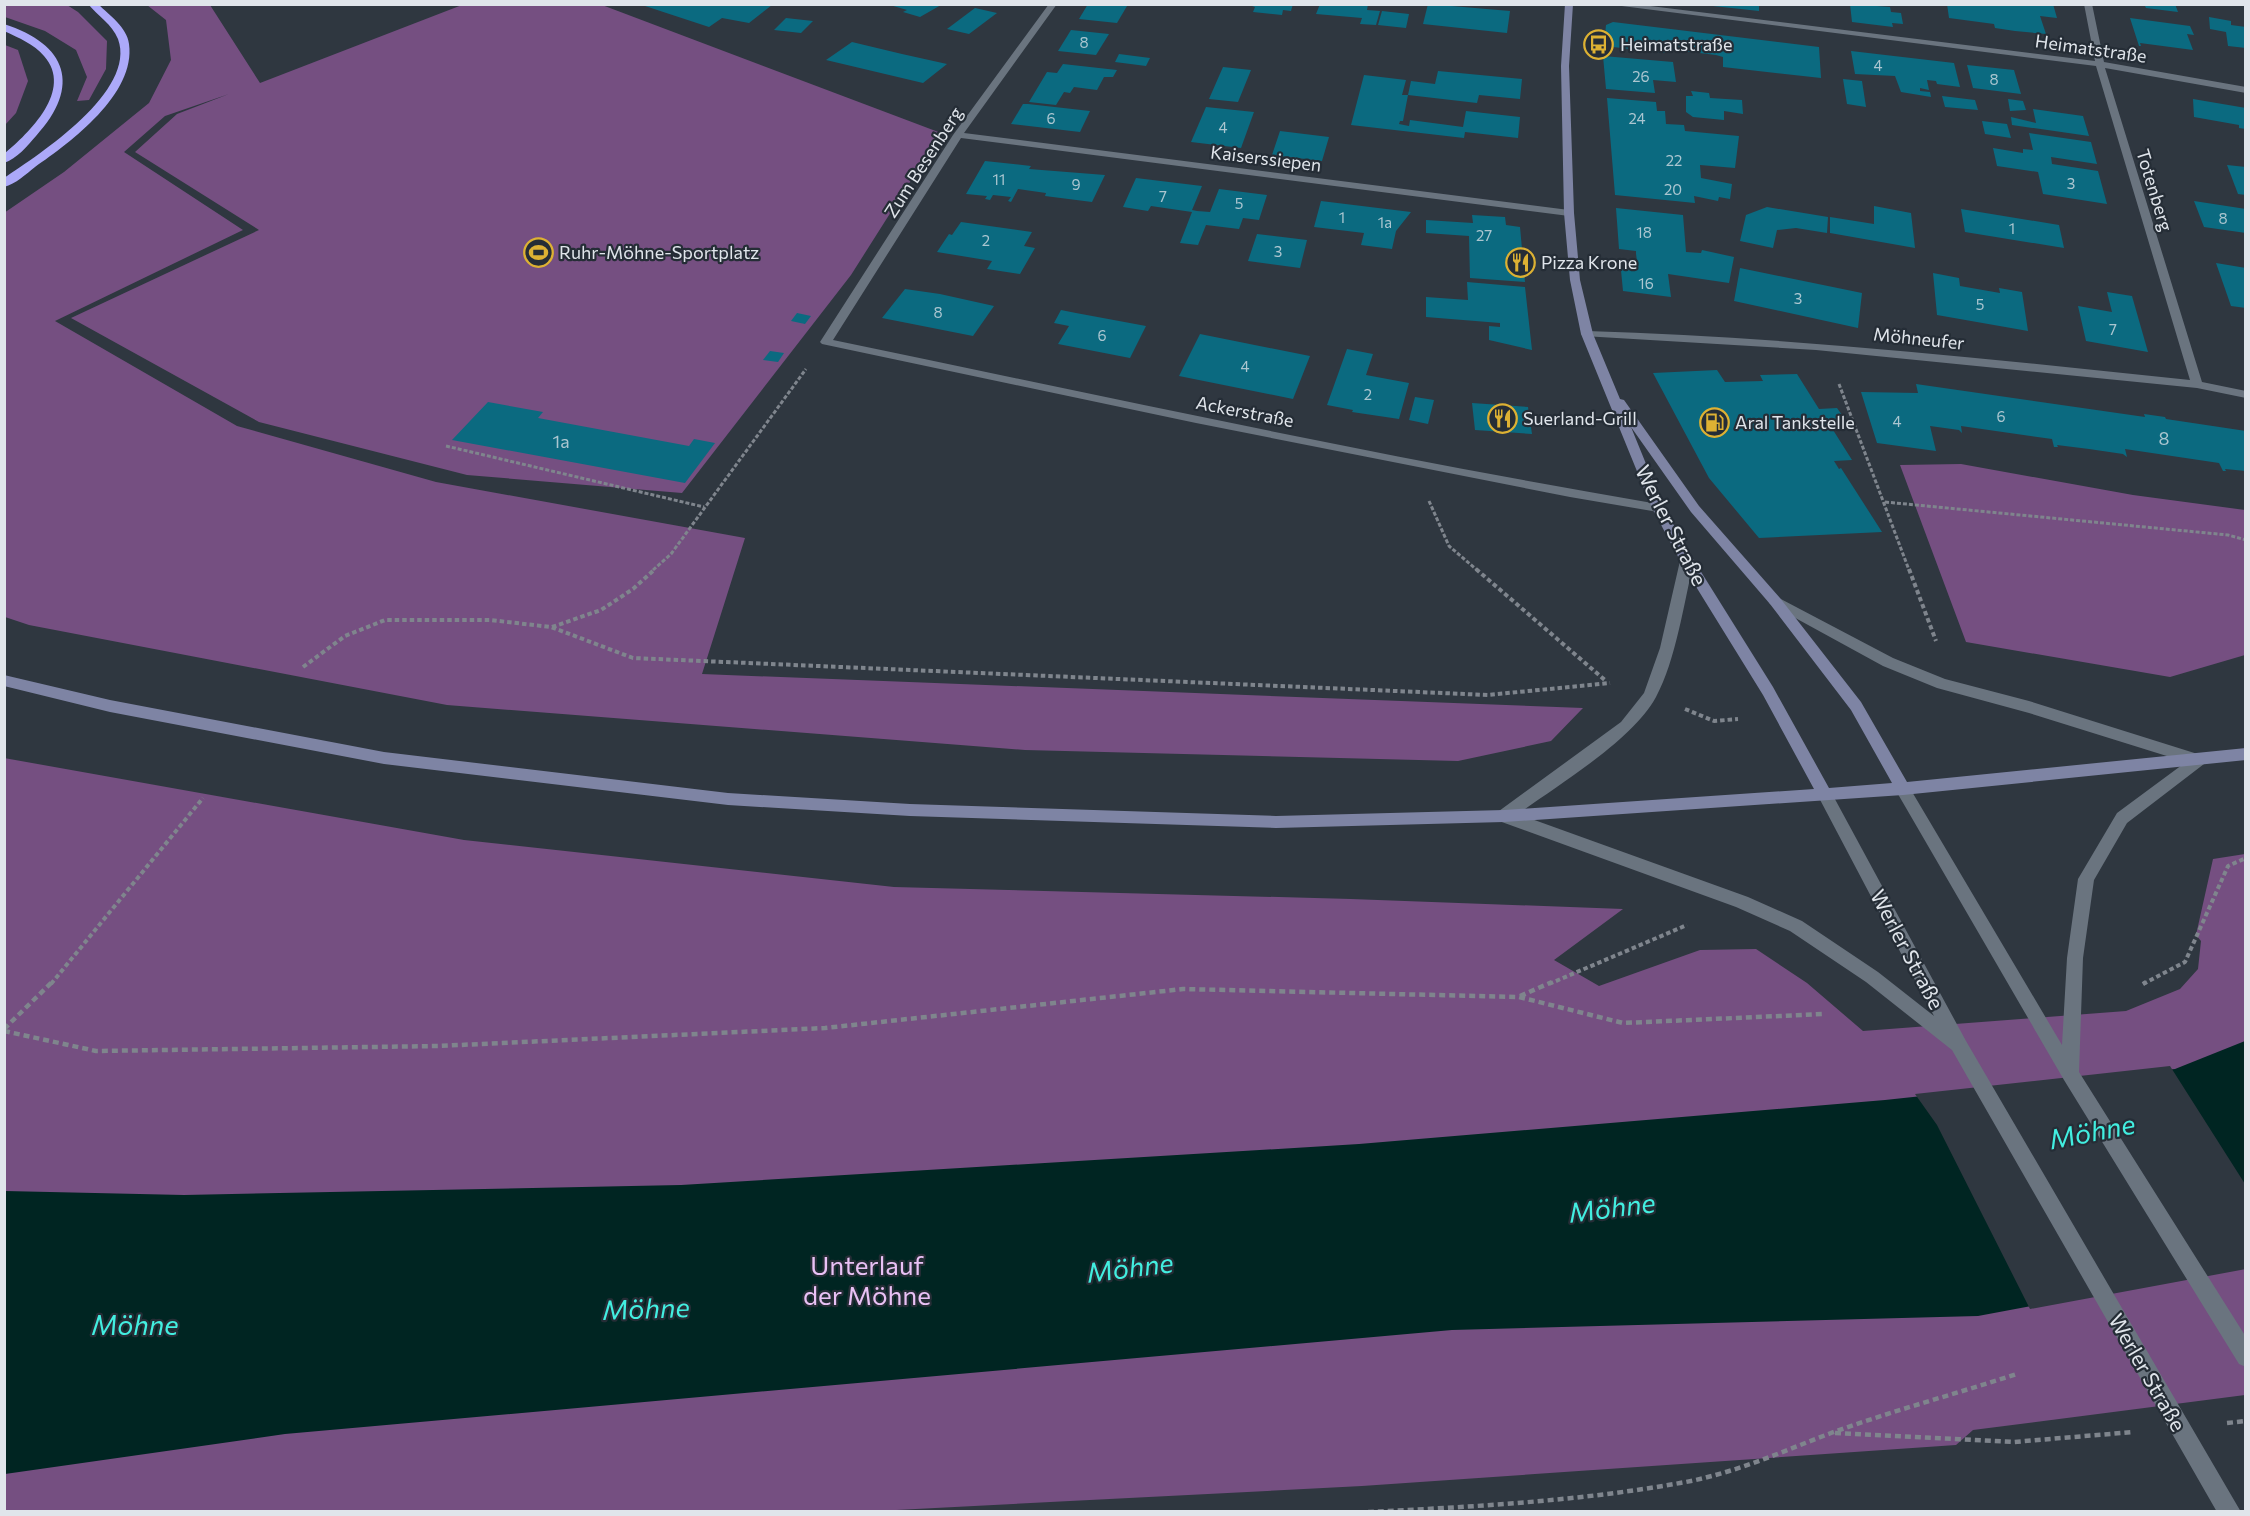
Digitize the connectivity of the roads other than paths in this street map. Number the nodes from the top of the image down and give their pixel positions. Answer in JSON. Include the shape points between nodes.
{"nodes":[{"id":1,"x":92,"y":4,"type":"edge"},
{"id":2,"x":1053,"y":4,"type":"edge"},
{"id":3,"x":1569,"y":4,"type":"edge"},
{"id":4,"x":1610,"y":4,"type":"edge"},
{"id":5,"x":2088,"y":4,"type":"edge"},
{"id":6,"x":4,"y":27,"type":"edge"},
{"id":7,"x":2100,"y":64,"type":"junction"},
{"id":8,"x":2246,"y":90,"type":"edge"},
{"id":9,"x":958,"y":135,"type":"junction"},
{"id":10,"x":4,"y":160,"type":"edge"},
{"id":11,"x":4,"y":184,"type":"edge"},
{"id":12,"x":1569,"y":213,"type":"junction"},
{"id":13,"x":1587,"y":334,"type":"junction"},
{"id":14,"x":826,"y":342,"type":"joint"},
{"id":15,"x":1603,"y":378,"type":"junction"},
{"id":16,"x":2197,"y":384,"type":"junction"},
{"id":17,"x":2246,"y":395,"type":"edge"},
{"id":18,"x":1658,"y":508,"type":"junction"},
{"id":19,"x":1687,"y":561,"type":"junction"},
{"id":20,"x":1775,"y":601,"type":"junction"},
{"id":21,"x":4,"y":680,"type":"edge"},
{"id":22,"x":2246,"y":754,"type":"edge"},
{"id":23,"x":2199,"y":760,"type":"junction"},
{"id":24,"x":1903,"y":789,"type":"junction"},
{"id":25,"x":1825,"y":794,"type":"junction"},
{"id":26,"x":1504,"y":816,"type":"junction"},
{"id":27,"x":1960,"y":1047,"type":"junction"},
{"id":28,"x":2070,"y":1074,"type":"junction"},
{"id":29,"x":2246,"y":1357,"type":"edge"},
{"id":30,"x":2230,"y":1512,"type":"edge"}],
"edges":[{"from":1,"to":11,"type":"highway","via":[[119,31],[124,49],[123,69],[92,114]]},
{"from":2,"to":9,"type":"street","name":"Zum Besenberg"},
{"from":3,"to":12,"type":"main road","name":"Werler Straße","via":[[1565,66]]},
{"from":4,"to":7,"type":"street","name":"Heimatstraße"},
{"from":5,"to":7,"type":"street","name":"Totenberg"},
{"from":6,"to":10,"type":"highway","via":[[37,42],[52,56],[59,71],[58,90],[50,113],[28,140]]},
{"from":7,"to":8,"type":"street","name":"Heimatstraße"},
{"from":7,"to":16,"type":"street","name":"Totenberg"},
{"from":9,"to":12,"type":"street","name":"Kaiserssiepen"},
{"from":9,"to":14,"type":"street","name":"Zum Besenberg"},
{"from":12,"to":13,"type":"main road","name":"Werler Straße","via":[[1575,280]]},
{"from":13,"to":15,"type":"main road","name":"Werler Straße"},
{"from":13,"to":16,"type":"street","name":"Möhneufer","via":[[1825,347]]},
{"from":14,"to":18,"type":"street","name":"Ackerstraße","via":[[1570,494]]},
{"from":15,"to":18,"type":"main road","name":"Werler Straße"},
{"from":15,"to":20,"type":"main road","name":"Werler Straße","via":[[1695,509]]},
{"from":16,"to":17,"type":"street","name":"Möhneufer"},
{"from":18,"to":19,"type":"main road","name":"Werler Straße"},
{"from":19,"to":25,"type":"main road","name":"Werler Straße","via":[[1768,691]]},
{"from":19,"to":26,"type":"street","via":[[1667,648],[1650,695],[1626,726]]},
{"from":20,"to":23,"type":"street","via":[[1888,662],[1942,684]]},
{"from":20,"to":24,"type":"main road","name":"Werler Straße","via":[[1856,706]]},
{"from":21,"to":26,"type":"main road","via":[[110,706],[384,758],[728,799],[910,810],[1276,822]]},
{"from":22,"to":23,"type":"main road"},
{"from":23,"to":24,"type":"main road"},
{"from":23,"to":28,"type":"street","via":[[2122,818],[2086,879],[2075,958]]},
{"from":24,"to":25,"type":"main road"},
{"from":24,"to":28,"type":"street","name":"Werler Straße"},
{"from":25,"to":26,"type":"main road"},
{"from":25,"to":27,"type":"street","name":"Werler Straße"},
{"from":26,"to":27,"type":"street","via":[[1796,926],[1872,977]]},
{"from":27,"to":30,"type":"street","name":"Werler Straße"},
{"from":28,"to":29,"type":"street","name":"Werler Straße"}]}
